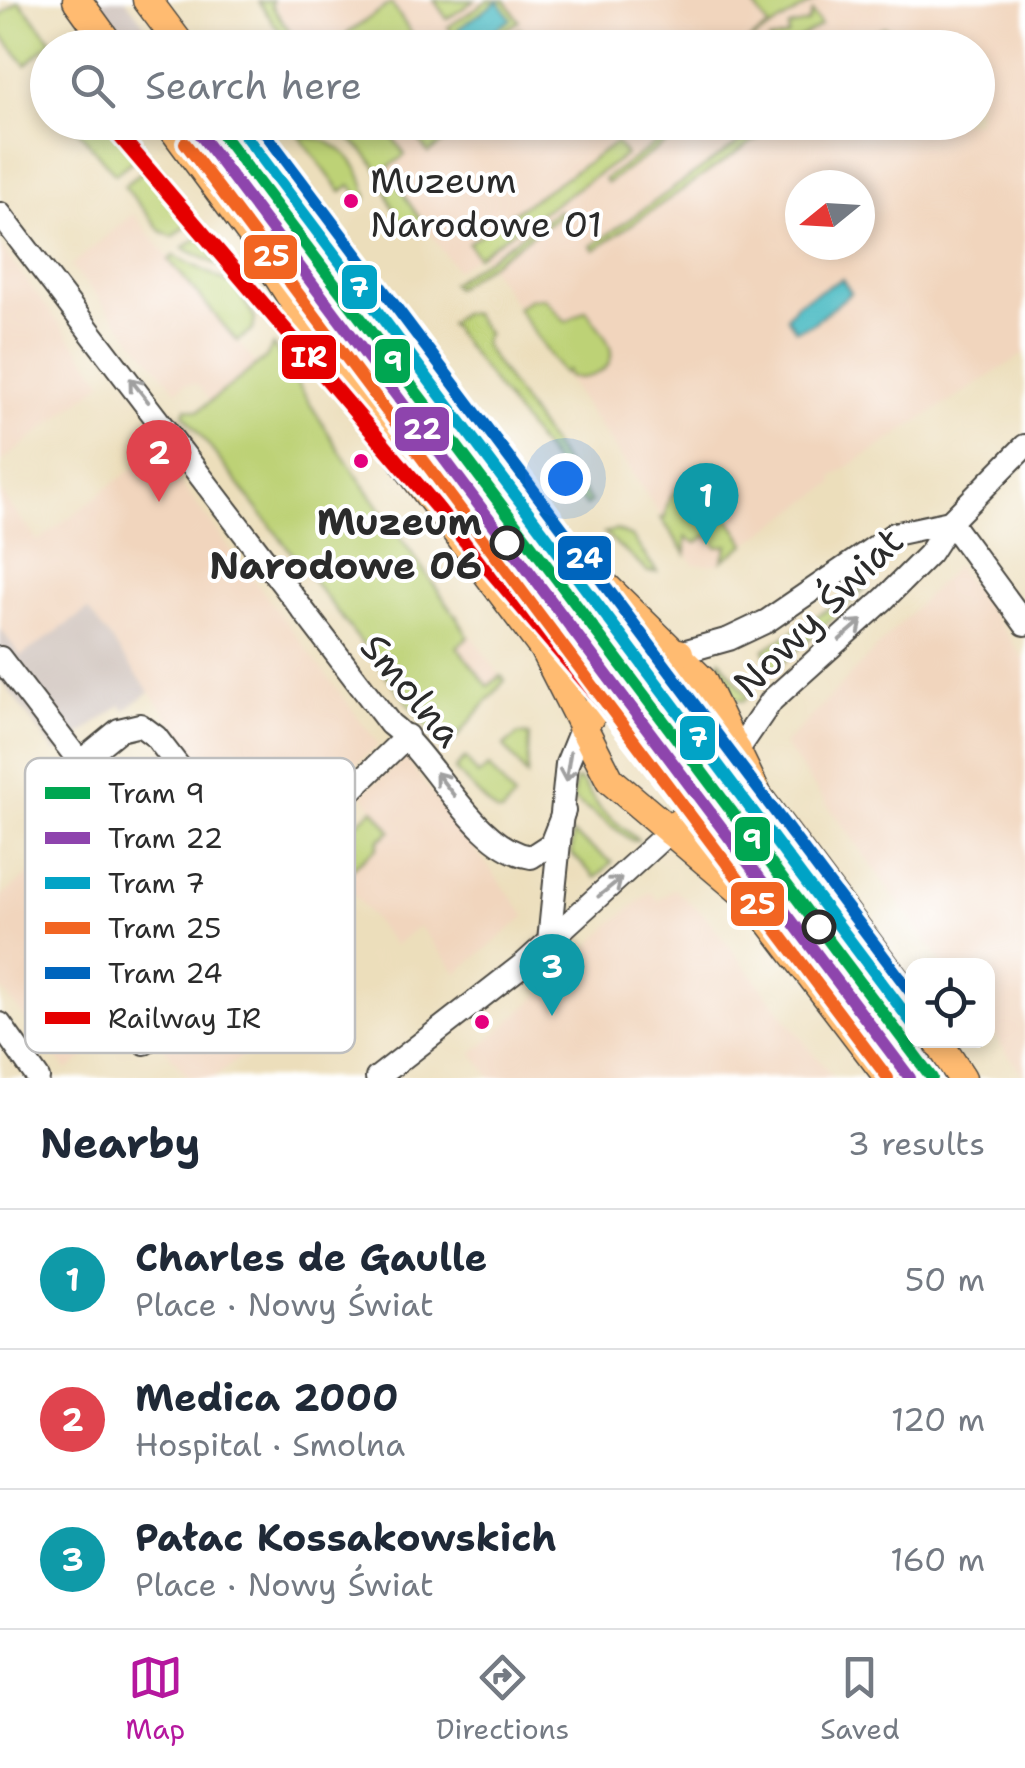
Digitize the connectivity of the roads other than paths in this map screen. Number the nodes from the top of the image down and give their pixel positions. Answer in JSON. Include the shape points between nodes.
{"nodes":[{"id":1,"x":77,"y":0,"type":"edge"},
{"id":2,"x":147,"y":0,"type":"edge"},
{"id":3,"x":99,"y":30,"type":"edge"},
{"id":4,"x":170,"y":30,"type":"edge"},
{"id":5,"x":181,"y":140,"type":"edge"},
{"id":6,"x":253,"y":140,"type":"edge"},
{"id":7,"x":0,"y":214,"type":"edge"},
{"id":8,"x":1025,"y":446,"type":"edge"},
{"id":9,"x":950,"y":522,"type":"junction"},
{"id":10,"x":1025,"y":624,"type":"edge"},
{"id":11,"x":679,"y":653,"type":"junction"},
{"id":12,"x":0,"y":658,"type":"edge"},
{"id":13,"x":582,"y":727,"type":"junction"},
{"id":14,"x":407,"y":736,"type":"junction"},
{"id":15,"x":737,"y":752,"type":"junction"},
{"id":16,"x":77,"y":758,"type":"edge"},
{"id":17,"x":85,"y":758,"type":"edge"},
{"id":18,"x":169,"y":758,"type":"edge"},
{"id":19,"x":355,"y":786,"type":"edge"},
{"id":20,"x":564,"y":811,"type":"junction"},
{"id":21,"x":670,"y":831,"type":"junction"},
{"id":22,"x":548,"y":941,"type":"junction"},
{"id":23,"x":905,"y":993,"type":"edge"},
{"id":24,"x":0,"y":1024,"type":"edge"},
{"id":25,"x":942,"y":1048,"type":"edge"},
{"id":26,"x":28,"y":1075,"type":"edge"},
{"id":27,"x":377,"y":1078,"type":"edge"},
{"id":28,"x":888,"y":1078,"type":"edge"},
{"id":29,"x":962,"y":1078,"type":"edge"}],
"edges":[{"from":1,"to":3,"type":"main road"},
{"from":2,"to":4,"type":"main road"},
{"from":5,"to":13,"type":"main road","via":[[251,234],[350,390],[543,648]]},
{"from":6,"to":11,"type":"main road","via":[[557,539]]},
{"from":14,"to":7,"type":"street","name":"Smolna","one_way":true,"via":[[390,724]]},
{"from":8,"to":9,"type":"street","name":"Nowy Świat"},
{"from":9,"to":10,"type":"street"},
{"from":9,"to":11,"type":"street","name":"Nowy Świat","via":[[894,534],[767,621]]},
{"from":15,"to":9,"type":"street","name":"Nowy Świat","one_way":true,"via":[[772,700],[864,618],[930,552]]},
{"from":11,"to":13,"type":"main road","via":[[618,680]]},
{"from":11,"to":15,"type":"main road","via":[[711,692]]},
{"from":12,"to":16,"type":"street"},
{"from":13,"to":20,"type":"street","one_way":true,"via":[[567,764]]},
{"from":13,"to":21,"type":"main road","via":[[610,780]]},
{"from":14,"to":19,"type":"street"},
{"from":20,"to":14,"type":"street","name":"Smolna","one_way":true,"via":[[545,851],[514,853],[467,811]]},
{"from":15,"to":21,"type":"main road","via":[[714,790]]},
{"from":15,"to":23,"type":"main road","via":[[777,824]]},
{"from":17,"to":18,"type":"street","via":[[124,727],[147,729]]},
{"from":20,"to":22,"type":"street"},
{"from":22,"to":21,"type":"street","one_way":true},
{"from":21,"to":28,"type":"main road","via":[[770,922]]},
{"from":22,"to":27,"type":"street"},
{"from":24,"to":26,"type":"street"},
{"from":25,"to":29,"type":"main road"}]}
